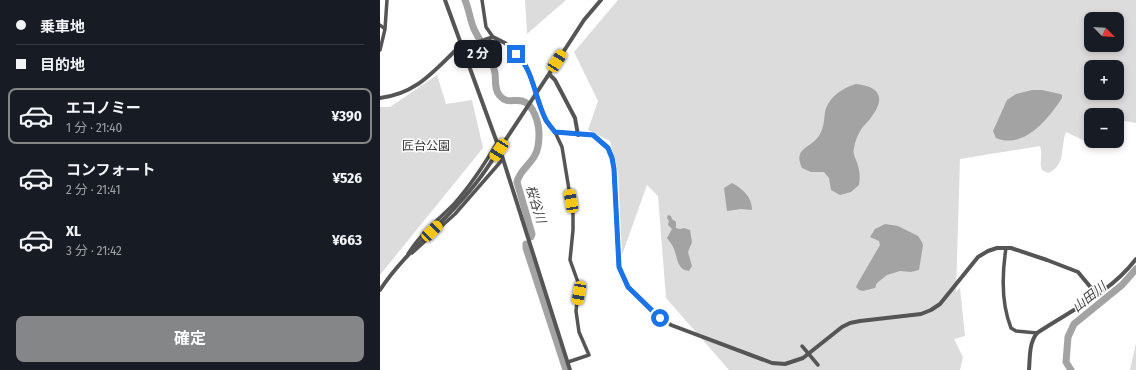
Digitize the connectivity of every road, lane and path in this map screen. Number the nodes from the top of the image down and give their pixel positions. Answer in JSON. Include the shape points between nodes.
{"nodes":[{"id":1,"x":387,"y":0,"type":"edge"},
{"id":2,"x":445,"y":0,"type":"edge"},
{"id":3,"x":482,"y":0,"type":"edge"},
{"id":4,"x":601,"y":0,"type":"edge"},
{"id":5,"x":380,"y":25,"type":"edge"},
{"id":6,"x":386,"y":29,"type":"junction"},
{"id":7,"x":493,"y":37,"type":"junction"},
{"id":8,"x":462,"y":47,"type":"junction"},
{"id":9,"x":380,"y":50,"type":"edge"},
{"id":10,"x":548,"y":75,"type":"junction"},
{"id":11,"x":380,"y":98,"type":"edge"},
{"id":12,"x":555,"y":132,"type":"junction"},
{"id":13,"x":578,"y":134,"type":"junction"},
{"id":14,"x":497,"y":143,"type":"junction"},
{"id":15,"x":503,"y":159,"type":"junction"},
{"id":16,"x":1006,"y":248,"type":"junction"},
{"id":17,"x":405,"y":258,"type":"junction"},
{"id":18,"x":1136,"y":259,"type":"edge"},
{"id":19,"x":380,"y":290,"type":"edge"},
{"id":20,"x":1097,"y":296,"type":"junction"},
{"id":21,"x":1037,"y":333,"type":"junction"},
{"id":22,"x":802,"y":346,"type":"dead end"},
{"id":23,"x":568,"y":362,"type":"junction"},
{"id":24,"x":818,"y":365,"type":"dead end"},
{"id":25,"x":570,"y":370,"type":"edge"},
{"id":26,"x":1029,"y":370,"type":"edge"}],
"edges":[{"from":1,"to":6,"type":"street"},
{"from":2,"to":8,"type":"street"},
{"from":3,"to":7,"type":"street","via":[[486,27]]},
{"from":4,"to":10,"type":"street","via":[[584,20]]},
{"from":5,"to":6,"type":"street"},
{"from":6,"to":9,"type":"street"},
{"from":7,"to":8,"type":"street"},
{"from":7,"to":12,"type":"street","via":[[505,43],[523,60],[546,119]]},
{"from":8,"to":11,"type":"street","via":[[421,83],[397,95]]},
{"from":8,"to":14,"type":"street"},
{"from":10,"to":13,"type":"street","via":[[555,80],[575,118]]},
{"from":10,"to":17,"type":"street","bridge":true,"via":[[472,189]]},
{"from":12,"to":13,"type":"street"},
{"from":12,"to":23,"type":"street","via":[[562,147],[573,214],[570,260],[579,285],[576,311],[579,332],[589,355]]},
{"from":13,"to":16,"type":"street","via":[[593,135],[599,139],[608,148],[612,158],[619,267],[628,287],[652,311],[671,325],[772,363],[785,364],[803,358],[850,323],[921,314],[932,310],[940,304],[978,257],[997,248]]},
{"from":14,"to":15,"type":"street"},
{"from":14,"to":17,"type":"street","via":[[466,190],[415,242]]},
{"from":15,"to":17,"type":"street","via":[[455,214]]},
{"from":15,"to":23,"type":"street"},
{"from":16,"to":20,"type":"street","via":[[1078,272]]},
{"from":16,"to":21,"type":"street","via":[[1003,285],[1007,318],[1011,328],[1016,331]]},
{"from":17,"to":19,"type":"street"},
{"from":18,"to":20,"type":"street"},
{"from":20,"to":21,"type":"street"},
{"from":21,"to":26,"type":"street","via":[[1031,349]]},
{"from":22,"to":24,"type":"street","bridge":true},
{"from":23,"to":25,"type":"street"}]}
